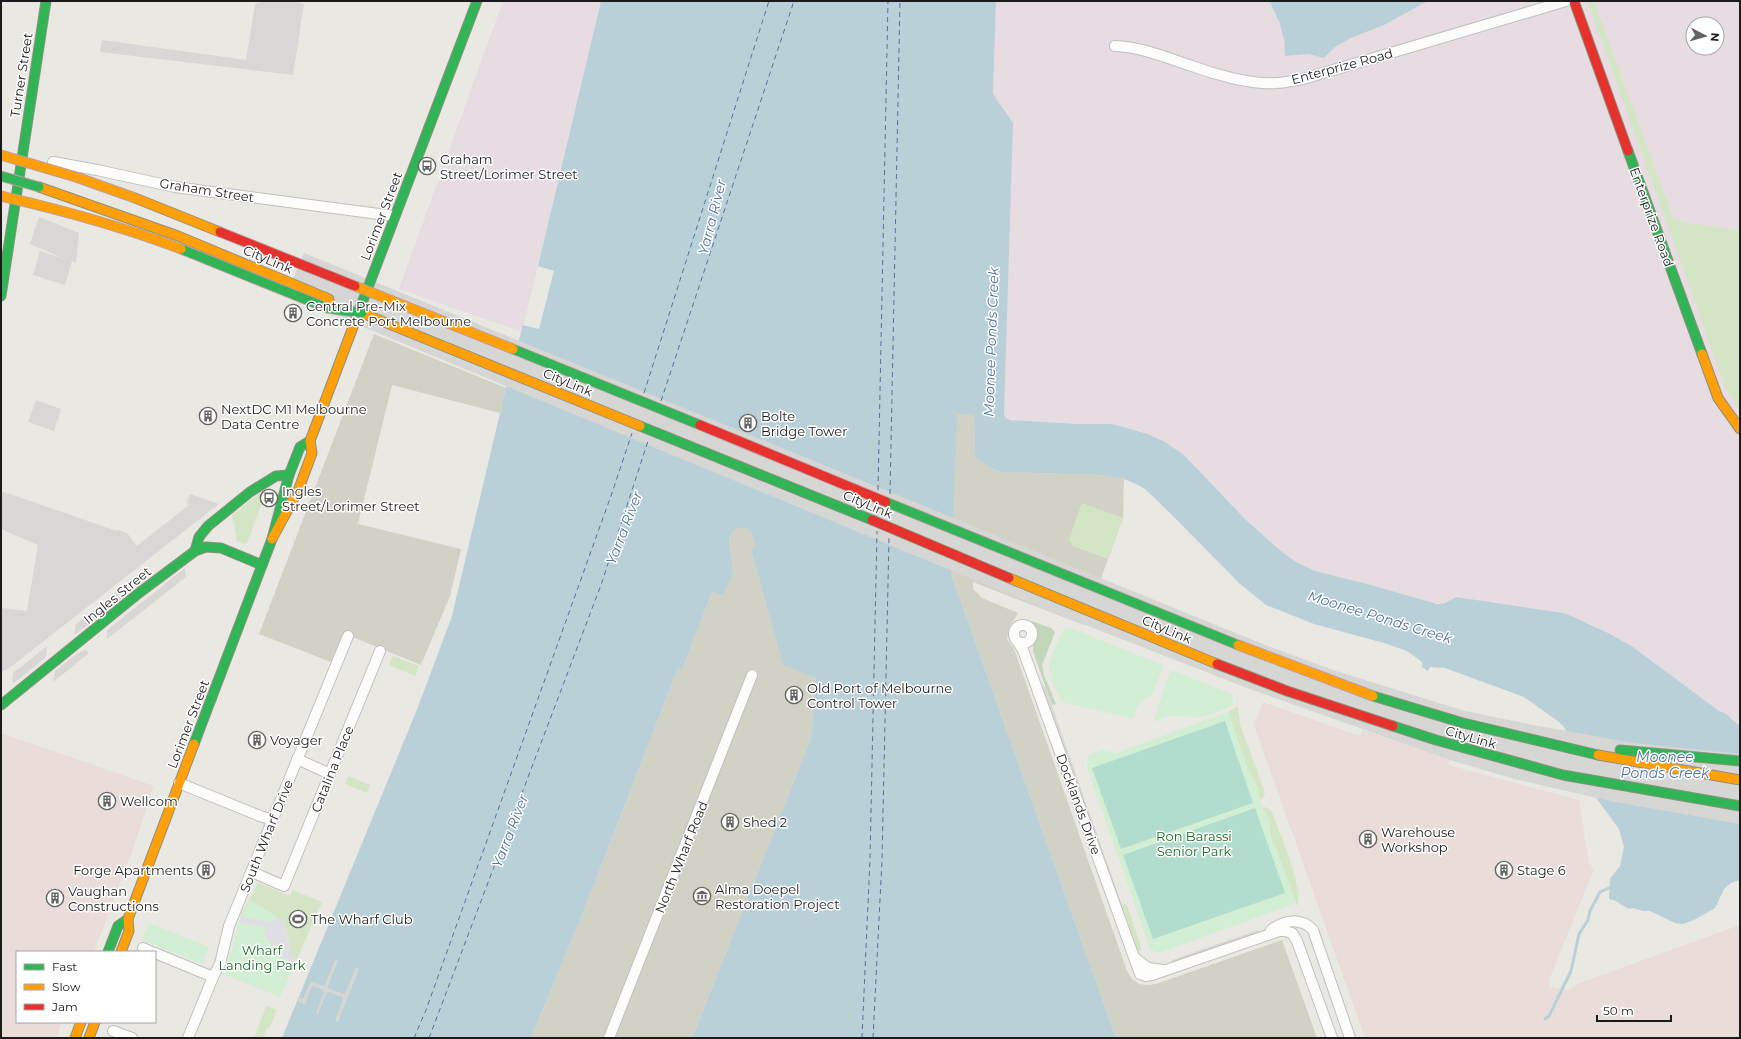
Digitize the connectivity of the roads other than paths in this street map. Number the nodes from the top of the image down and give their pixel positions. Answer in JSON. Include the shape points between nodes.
{"nodes":[{"id":1,"x":46,"y":1,"type":"edge"},
{"id":2,"x":477,"y":1,"type":"edge"},
{"id":3,"x":1566,"y":1,"type":"edge"},
{"id":4,"x":1574,"y":1,"type":"edge"},
{"id":5,"x":1116,"y":46,"type":"dead end"},
{"id":6,"x":1,"y":155,"type":"edge"},
{"id":7,"x":21,"y":157,"type":"junction"},
{"id":8,"x":1,"y":176,"type":"edge"},
{"id":9,"x":1,"y":196,"type":"edge"},
{"id":10,"x":394,"y":216,"type":"junction"},
{"id":11,"x":1,"y":296,"type":"edge"},
{"id":12,"x":362,"y":312,"type":"junction"},
{"id":13,"x":1740,"y":429,"type":"edge"},
{"id":14,"x":310,"y":441,"type":"junction"},
{"id":15,"x":289,"y":475,"type":"junction"},
{"id":16,"x":272,"y":539,"type":"junction"},
{"id":17,"x":195,"y":551,"type":"junction"},
{"id":18,"x":262,"y":565,"type":"junction"},
{"id":19,"x":348,"y":636,"type":"dead end"},
{"id":20,"x":1031,"y":639,"type":"junction"},
{"id":21,"x":1018,"y":642,"type":"junction"},
{"id":22,"x":380,"y":651,"type":"dead end"},
{"id":23,"x":1025,"y":656,"type":"junction"},
{"id":24,"x":752,"y":675,"type":"dead end"},
{"id":25,"x":1,"y":705,"type":"edge"},
{"id":26,"x":1526,"y":739,"type":"junction"},
{"id":27,"x":298,"y":759,"type":"junction"},
{"id":28,"x":1740,"y":761,"type":"edge"},
{"id":29,"x":330,"y":774,"type":"junction"},
{"id":30,"x":1563,"y":775,"type":"junction"},
{"id":31,"x":1740,"y":780,"type":"edge"},
{"id":32,"x":180,"y":783,"type":"junction"},
{"id":33,"x":1656,"y":801,"type":"dead end"},
{"id":34,"x":1740,"y":806,"type":"edge"},
{"id":35,"x":273,"y":820,"type":"junction"},
{"id":36,"x":252,"y":872,"type":"junction"},
{"id":37,"x":128,"y":919,"type":"junction"},
{"id":38,"x":1314,"y":932,"type":"junction"},
{"id":39,"x":1259,"y":937,"type":"junction"},
{"id":40,"x":1296,"y":938,"type":"junction"},
{"id":41,"x":108,"y":951,"type":"edge"},
{"id":42,"x":121,"y":951,"type":"edge"},
{"id":43,"x":156,"y":953,"type":"edge"},
{"id":44,"x":1327,"y":970,"type":"junction"},
{"id":45,"x":212,"y":976,"type":"junction"},
{"id":46,"x":1310,"y":976,"type":"junction"},
{"id":47,"x":81,"y":1023,"type":"edge"},
{"id":48,"x":95,"y":1023,"type":"edge"},
{"id":49,"x":113,"y":1031,"type":"dead end"},
{"id":50,"x":75,"y":1038,"type":"edge"},
{"id":51,"x":89,"y":1038,"type":"edge"},
{"id":52,"x":132,"y":1038,"type":"edge"},
{"id":53,"x":188,"y":1038,"type":"edge"},
{"id":54,"x":609,"y":1038,"type":"edge"},
{"id":55,"x":1332,"y":1038,"type":"edge"},
{"id":56,"x":1350,"y":1038,"type":"edge"}],
"edges":[{"from":1,"to":7,"type":"main road","name":"Turner Street"},
{"from":2,"to":10,"type":"main road","name":"Lorimer Street"},
{"from":3,"to":5,"type":"street","name":"Enterprize Road","via":[[1303,79],[1276,83],[1240,79],[1139,48]]},
{"from":4,"to":13,"type":"main road","name":"Enterprize Road","via":[[1718,398]]},
{"from":6,"to":26,"type":"main road","name":"CityLink","bridge":true,"via":[[135,198],[1296,668],[1426,714]]},
{"from":7,"to":10,"type":"street","name":"Graham Street","via":[[175,187]]},
{"from":7,"to":11,"type":"main road","name":"Turner Street"},
{"from":8,"to":12,"type":"main road","name":"CityLink","bridge":true,"via":[[85,202],[178,236]]},
{"from":9,"to":12,"type":"main road","bridge":true,"via":[[115,225],[327,308]]},
{"from":10,"to":14,"type":"main road","name":"Lorimer Street"},
{"from":12,"to":30,"type":"main road","name":"CityLink","via":[[823,500],[1198,657],[1280,688],[1436,740]]},
{"from":14,"to":15,"type":"main road","name":"Lorimer Street","via":[[300,447]]},
{"from":14,"to":16,"type":"main road","name":"Lorimer Street","via":[[312,454],[298,491]]},
{"from":15,"to":16,"type":"main road","name":"Lorimer Street"},
{"from":15,"to":17,"type":"main road","via":[[276,476],[250,492],[208,526],[199,537]]},
{"from":16,"to":18,"type":"main road","name":"Lorimer Street"},
{"from":17,"to":18,"type":"main road","name":"Ingles Street","via":[[206,547],[221,548]]},
{"from":17,"to":25,"type":"main road","name":"Ingles Street"},
{"from":18,"to":32,"type":"main road","name":"Lorimer Street"},
{"from":19,"to":27,"type":"street","name":"South Wharf Drive"},
{"from":20,"to":21,"type":"street","via":[[1023,644]]},
{"from":20,"to":21,"type":"street","via":[[1032,633],[1029,628],[1021,625],[1014,631],[1014,637]]},
{"from":20,"to":23,"type":"street"},
{"from":21,"to":23,"type":"street","name":"Docklands Drive"},
{"from":22,"to":29,"type":"street","name":"Catalina Place"},
{"from":23,"to":39,"type":"street","name":"Docklands Drive","via":[[1132,953],[1138,962],[1148,968],[1170,969]]},
{"from":24,"to":54,"type":"street","name":"North Wharf Road"},
{"from":26,"to":28,"type":"main road"},
{"from":26,"to":31,"type":"main road","name":"CityLink","via":[[1656,767]]},
{"from":27,"to":29,"type":"street"},
{"from":27,"to":35,"type":"street","name":"South Wharf Drive"},
{"from":29,"to":36,"type":"street","name":"Catalina Place","via":[[284,886]]},
{"from":30,"to":33,"type":"main road"},
{"from":30,"to":34,"type":"main road","name":"CityLink"},
{"from":32,"to":35,"type":"street"},
{"from":32,"to":37,"type":"main road","name":"Lorimer Street"},
{"from":35,"to":36,"type":"street","name":"South Wharf Drive"},
{"from":36,"to":45,"type":"street","name":"South Wharf Drive","via":[[229,926],[220,964]]},
{"from":37,"to":41,"type":"main road","name":"Lorimer Street","via":[[118,926]]},
{"from":37,"to":42,"type":"main road","name":"Lorimer Street","via":[[129,931]]},
{"from":38,"to":39,"type":"street","name":"Docklands Drive","via":[[1304,923],[1291,922],[1277,926]]},
{"from":38,"to":40,"type":"street"},
{"from":38,"to":44,"type":"street"},
{"from":39,"to":40,"type":"street","name":"Docklands Drive","via":[[1285,931],[1292,933]]},
{"from":40,"to":46,"type":"street"},
{"from":43,"to":45,"type":"street"},
{"from":44,"to":46,"type":"street"},
{"from":44,"to":56,"type":"street"},
{"from":45,"to":53,"type":"street","name":"South Wharf Drive"},
{"from":46,"to":55,"type":"street"},
{"from":47,"to":50,"type":"main road"},
{"from":48,"to":51,"type":"main road"},
{"from":49,"to":52,"type":"street"}]}
